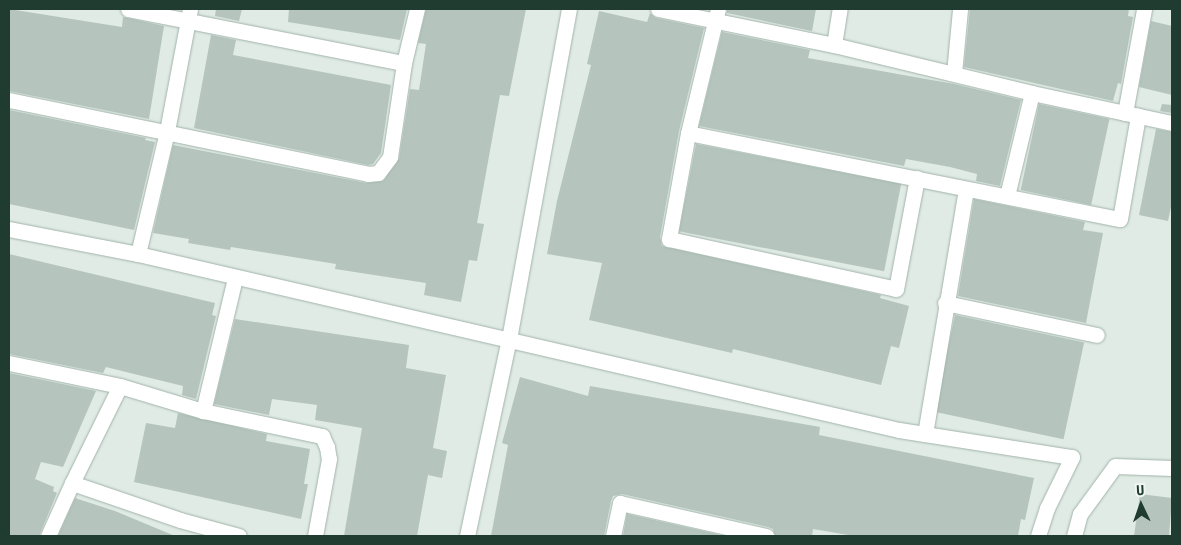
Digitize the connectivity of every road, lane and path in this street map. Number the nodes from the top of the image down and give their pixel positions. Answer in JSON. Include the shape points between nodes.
{"nodes":[{"id":1,"x":128,"y":9,"type":"edge"},
{"id":2,"x":416,"y":9,"type":"edge"},
{"id":3,"x":569,"y":9,"type":"edge"},
{"id":4,"x":658,"y":9,"type":"edge"},
{"id":5,"x":840,"y":9,"type":"edge"},
{"id":6,"x":960,"y":9,"type":"edge"},
{"id":7,"x":1144,"y":9,"type":"edge"},
{"id":8,"x":189,"y":14,"type":"edge"},
{"id":9,"x":717,"y":15,"type":"edge"},
{"id":10,"x":834,"y":45,"type":"junction"},
{"id":11,"x":404,"y":63,"type":"junction"},
{"id":12,"x":954,"y":73,"type":"junction"},
{"id":13,"x":1032,"y":93,"type":"junction"},
{"id":14,"x":9,"y":100,"type":"edge"},
{"id":15,"x":1131,"y":114,"type":"junction"},
{"id":16,"x":1172,"y":123,"type":"edge"},
{"id":17,"x":167,"y":131,"type":"junction"},
{"id":18,"x":688,"y":133,"type":"junction"},
{"id":19,"x":917,"y":178,"type":"junction"},
{"id":20,"x":966,"y":188,"type":"junction"},
{"id":21,"x":1007,"y":196,"type":"junction"},
{"id":22,"x":9,"y":229,"type":"edge"},
{"id":23,"x":138,"y":254,"type":"junction"},
{"id":24,"x":235,"y":278,"type":"junction"},
{"id":25,"x":945,"y":303,"type":"junction"},
{"id":26,"x":1096,"y":334,"type":"dead end"},
{"id":27,"x":509,"y":339,"type":"junction"},
{"id":28,"x":9,"y":363,"type":"edge"},
{"id":29,"x":120,"y":386,"type":"junction"},
{"id":30,"x":203,"y":411,"type":"junction"},
{"id":31,"x":925,"y":434,"type":"junction"},
{"id":32,"x":1172,"y":468,"type":"edge"},
{"id":33,"x":72,"y":482,"type":"junction"},
{"id":34,"x":48,"y":536,"type":"edge"},
{"id":35,"x":239,"y":536,"type":"edge"},
{"id":36,"x":316,"y":536,"type":"edge"},
{"id":37,"x":467,"y":536,"type":"edge"},
{"id":38,"x":613,"y":536,"type":"edge"},
{"id":39,"x":766,"y":536,"type":"edge"},
{"id":40,"x":1038,"y":536,"type":"edge"},
{"id":41,"x":1074,"y":536,"type":"edge"}],
"edges":[{"from":1,"to":8,"type":"street"},
{"from":2,"to":11,"type":"street"},
{"from":3,"to":27,"type":"street"},
{"from":4,"to":9,"type":"street"},
{"from":5,"to":10,"type":"street"},
{"from":6,"to":12,"type":"street"},
{"from":7,"to":15,"type":"street"},
{"from":8,"to":11,"type":"street"},
{"from":8,"to":17,"type":"street"},
{"from":9,"to":10,"type":"street"},
{"from":9,"to":18,"type":"street"},
{"from":10,"to":12,"type":"street"},
{"from":11,"to":17,"type":"street","via":[[390,156],[378,173],[368,174]]},
{"from":12,"to":13,"type":"street"},
{"from":13,"to":15,"type":"street"},
{"from":13,"to":21,"type":"street"},
{"from":14,"to":17,"type":"street"},
{"from":15,"to":16,"type":"street"},
{"from":15,"to":21,"type":"street","via":[[1120,219]]},
{"from":17,"to":23,"type":"street"},
{"from":18,"to":19,"type":"street"},
{"from":18,"to":19,"type":"street","via":[[669,238],[896,289]]},
{"from":19,"to":20,"type":"street"},
{"from":20,"to":21,"type":"street"},
{"from":20,"to":25,"type":"street"},
{"from":22,"to":23,"type":"street"},
{"from":23,"to":24,"type":"street"},
{"from":24,"to":27,"type":"street"},
{"from":24,"to":30,"type":"street"},
{"from":25,"to":26,"type":"street"},
{"from":25,"to":31,"type":"street"},
{"from":27,"to":31,"type":"street"},
{"from":27,"to":37,"type":"street"},
{"from":28,"to":29,"type":"street"},
{"from":29,"to":30,"type":"street"},
{"from":29,"to":33,"type":"street"},
{"from":30,"to":36,"type":"street","via":[[322,436],[329,459]]},
{"from":31,"to":40,"type":"street","via":[[1072,458],[1047,508]]},
{"from":32,"to":41,"type":"street","via":[[1115,466],[1080,514]]},
{"from":33,"to":34,"type":"street"},
{"from":33,"to":35,"type":"street","via":[[154,512]]},
{"from":38,"to":39,"type":"street","via":[[620,503]]}]}
